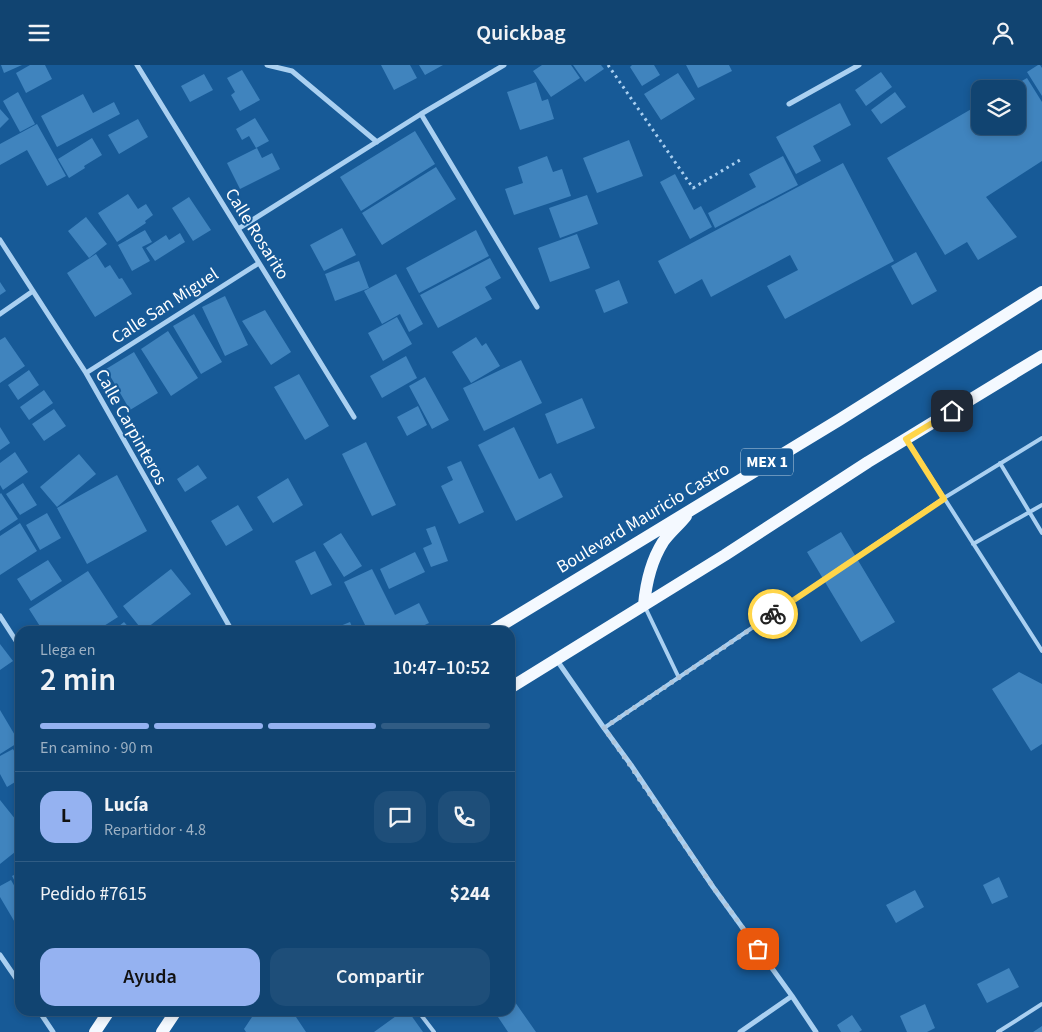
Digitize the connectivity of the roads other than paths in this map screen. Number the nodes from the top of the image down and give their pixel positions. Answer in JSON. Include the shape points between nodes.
{"nodes":[{"id":1,"x":137,"y":65,"type":"edge"},
{"id":2,"x":267,"y":65,"type":"edge"},
{"id":3,"x":288,"y":65,"type":"edge"},
{"id":4,"x":504,"y":65,"type":"edge"},
{"id":5,"x":859,"y":65,"type":"edge"},
{"id":6,"x":292,"y":71,"type":"junction"},
{"id":7,"x":790,"y":104,"type":"dead end"},
{"id":8,"x":422,"y":114,"type":"junction"},
{"id":9,"x":377,"y":142,"type":"junction"},
{"id":10,"x":238,"y":229,"type":"junction"},
{"id":11,"x":0,"y":240,"type":"edge"},
{"id":12,"x":259,"y":263,"type":"junction"},
{"id":13,"x":33,"y":291,"type":"junction"},
{"id":14,"x":1042,"y":292,"type":"edge"},
{"id":15,"x":537,"y":307,"type":"dead end"},
{"id":16,"x":0,"y":314,"type":"edge"},
{"id":17,"x":1042,"y":355,"type":"edge"},
{"id":18,"x":86,"y":373,"type":"junction"},
{"id":19,"x":354,"y":417,"type":"dead end"},
{"id":20,"x":906,"y":439,"type":"junction"},
{"id":21,"x":1042,"y":439,"type":"edge"},
{"id":22,"x":1000,"y":463,"type":"junction"},
{"id":23,"x":944,"y":499,"type":"junction"},
{"id":24,"x":696,"y":505,"type":"junction"},
{"id":25,"x":1042,"y":505,"type":"edge"},
{"id":26,"x":1030,"y":512,"type":"junction"},
{"id":27,"x":1042,"y":533,"type":"edge"},
{"id":28,"x":973,"y":543,"type":"junction"},
{"id":29,"x":644,"y":605,"type":"junction"},
{"id":30,"x":0,"y":616,"type":"edge"},
{"id":31,"x":229,"y":626,"type":"edge"},
{"id":32,"x":500,"y":626,"type":"edge"},
{"id":33,"x":15,"y":639,"type":"edge"},
{"id":34,"x":1042,"y":651,"type":"edge"},
{"id":35,"x":556,"y":658,"type":"junction"},
{"id":36,"x":679,"y":678,"type":"junction"},
{"id":37,"x":515,"y":685,"type":"edge"},
{"id":38,"x":604,"y":728,"type":"junction"},
{"id":39,"x":0,"y":955,"type":"edge"},
{"id":40,"x":15,"y":977,"type":"edge"},
{"id":41,"x":792,"y":996,"type":"junction"},
{"id":42,"x":1042,"y":1005,"type":"edge"},
{"id":43,"x":42,"y":1016,"type":"edge"},
{"id":44,"x":106,"y":1016,"type":"edge"},
{"id":45,"x":173,"y":1016,"type":"edge"},
{"id":46,"x":422,"y":1016,"type":"edge"},
{"id":47,"x":53,"y":1032,"type":"edge"},
{"id":48,"x":95,"y":1032,"type":"edge"},
{"id":49,"x":162,"y":1032,"type":"edge"},
{"id":50,"x":434,"y":1032,"type":"edge"},
{"id":51,"x":740,"y":1032,"type":"edge"},
{"id":52,"x":816,"y":1032,"type":"edge"},
{"id":53,"x":998,"y":1032,"type":"edge"}],
"edges":[{"from":1,"to":10,"type":"street","name":"Calle Rosarito"},
{"from":2,"to":6,"type":"street"},
{"from":3,"to":6,"type":"street"},
{"from":4,"to":8,"type":"street"},
{"from":5,"to":7,"type":"street"},
{"from":6,"to":9,"type":"street"},
{"from":8,"to":9,"type":"street"},
{"from":8,"to":15,"type":"street"},
{"from":9,"to":10,"type":"street"},
{"from":10,"to":12,"type":"street","name":"Calle Rosarito"},
{"from":11,"to":13,"type":"street","name":"Calle Carpinteros"},
{"from":12,"to":18,"type":"street","name":"Calle San Miguel"},
{"from":12,"to":19,"type":"street","name":"Calle Rosarito"},
{"from":13,"to":16,"type":"street"},
{"from":13,"to":18,"type":"street","name":"Calle Carpinteros"},
{"from":14,"to":24,"type":"main road","name":"Boulevard Mauricio Castro","number":"MEX 1","via":[[839,420]]},
{"from":17,"to":20,"type":"main road"},
{"from":18,"to":31,"type":"street","name":"Calle Carpinteros"},
{"from":20,"to":23,"type":"lane"},
{"from":20,"to":29,"type":"main road"},
{"from":21,"to":22,"type":"lane"},
{"from":22,"to":23,"type":"lane"},
{"from":22,"to":26,"type":"lane"},
{"from":23,"to":28,"type":"lane"},
{"from":23,"to":36,"type":"lane"},
{"from":24,"to":29,"type":"main road","via":[[658,551]]},
{"from":24,"to":32,"type":"main road","name":"Boulevard Mauricio Castro","number":"MEX 1"},
{"from":25,"to":26,"type":"lane"},
{"from":26,"to":27,"type":"lane"},
{"from":26,"to":28,"type":"lane"},
{"from":28,"to":34,"type":"lane"},
{"from":29,"to":35,"type":"main road"},
{"from":29,"to":36,"type":"lane"},
{"from":30,"to":33,"type":"street"},
{"from":35,"to":37,"type":"main road"},
{"from":35,"to":38,"type":"street"},
{"from":36,"to":38,"type":"lane"},
{"from":38,"to":41,"type":"street"},
{"from":39,"to":40,"type":"street"},
{"from":41,"to":51,"type":"street"},
{"from":41,"to":52,"type":"street"},
{"from":42,"to":53,"type":"lane"},
{"from":43,"to":47,"type":"street"},
{"from":44,"to":48,"type":"main road"},
{"from":45,"to":49,"type":"main road"},
{"from":46,"to":50,"type":"lane"}]}
